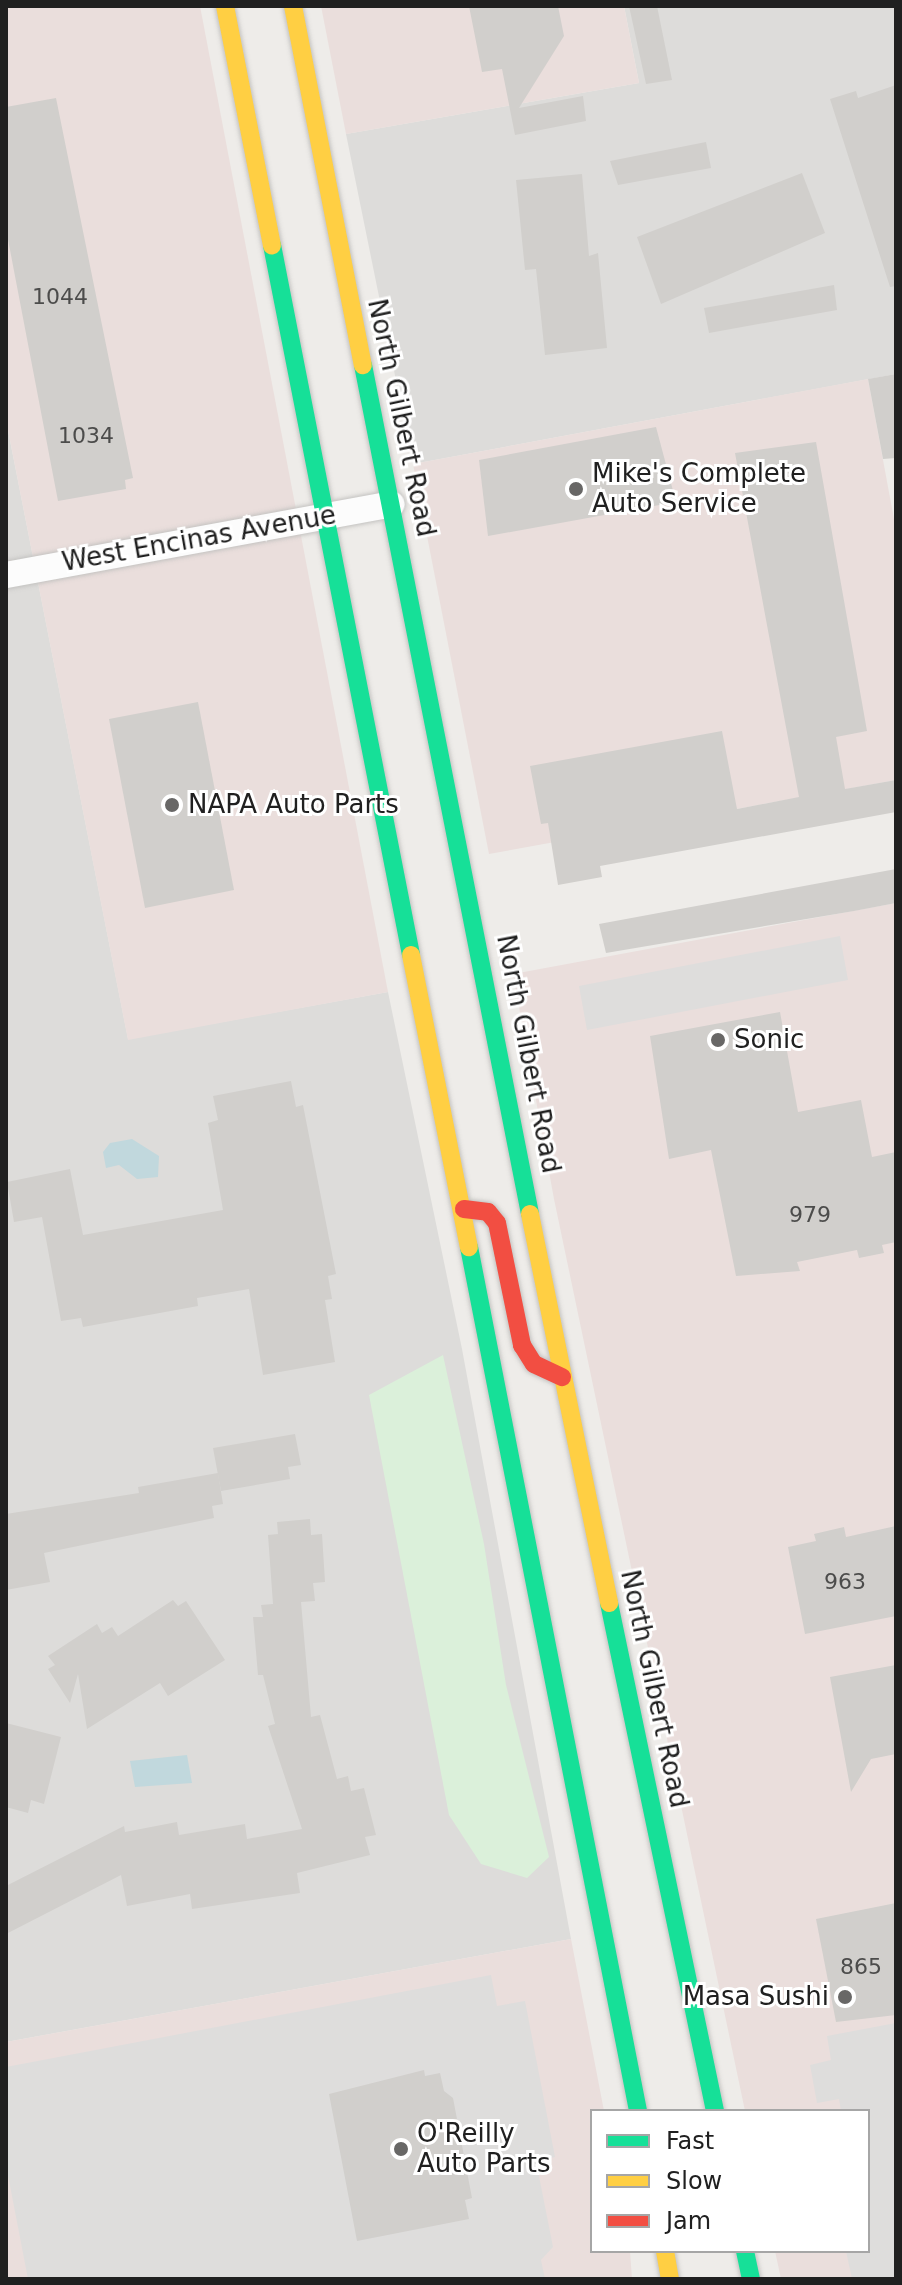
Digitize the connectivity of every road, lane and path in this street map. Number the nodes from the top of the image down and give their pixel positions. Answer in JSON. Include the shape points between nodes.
{"nodes":[{"id":1,"x":225,"y":6,"type":"edge"},
{"id":2,"x":293,"y":6,"type":"edge"},
{"id":3,"x":278,"y":139,"type":"dead end"},
{"id":4,"x":253,"y":144,"type":"junction"},
{"id":5,"x":392,"y":504,"type":"junction"},
{"id":6,"x":327,"y":515,"type":"junction"},
{"id":7,"x":6,"y":575,"type":"edge"},
{"id":8,"x":464,"y":1209,"type":"junction"},
{"id":9,"x":562,"y":1377,"type":"junction"},
{"id":10,"x":638,"y":2109,"type":"edge"},
{"id":11,"x":715,"y":2109,"type":"edge"},
{"id":12,"x":665,"y":2253,"type":"edge"},
{"id":13,"x":745,"y":2253,"type":"edge"},
{"id":14,"x":670,"y":2279,"type":"edge"},
{"id":15,"x":751,"y":2279,"type":"edge"}],
"edges":[{"from":1,"to":4,"type":"main road"},
{"from":2,"to":5,"type":"main road","name":"North Gilbert Road","via":[[310,132]]},
{"from":3,"to":4,"type":"main road"},
{"from":4,"to":6,"type":"main road"},
{"from":5,"to":6,"type":"street","name":"West Encinas Avenue"},
{"from":5,"to":9,"type":"main road","name":"North Gilbert Road"},
{"from":6,"to":7,"type":"street","name":"West Encinas Avenue"},
{"from":6,"to":8,"type":"main road"},
{"from":8,"to":9,"type":"main road","via":[[488,1212],[497,1223],[522,1345],[534,1364]]},
{"from":8,"to":10,"type":"main road"},
{"from":9,"to":11,"type":"main road","name":"North Gilbert Road"},
{"from":12,"to":14,"type":"main road"},
{"from":13,"to":15,"type":"main road"}]}
